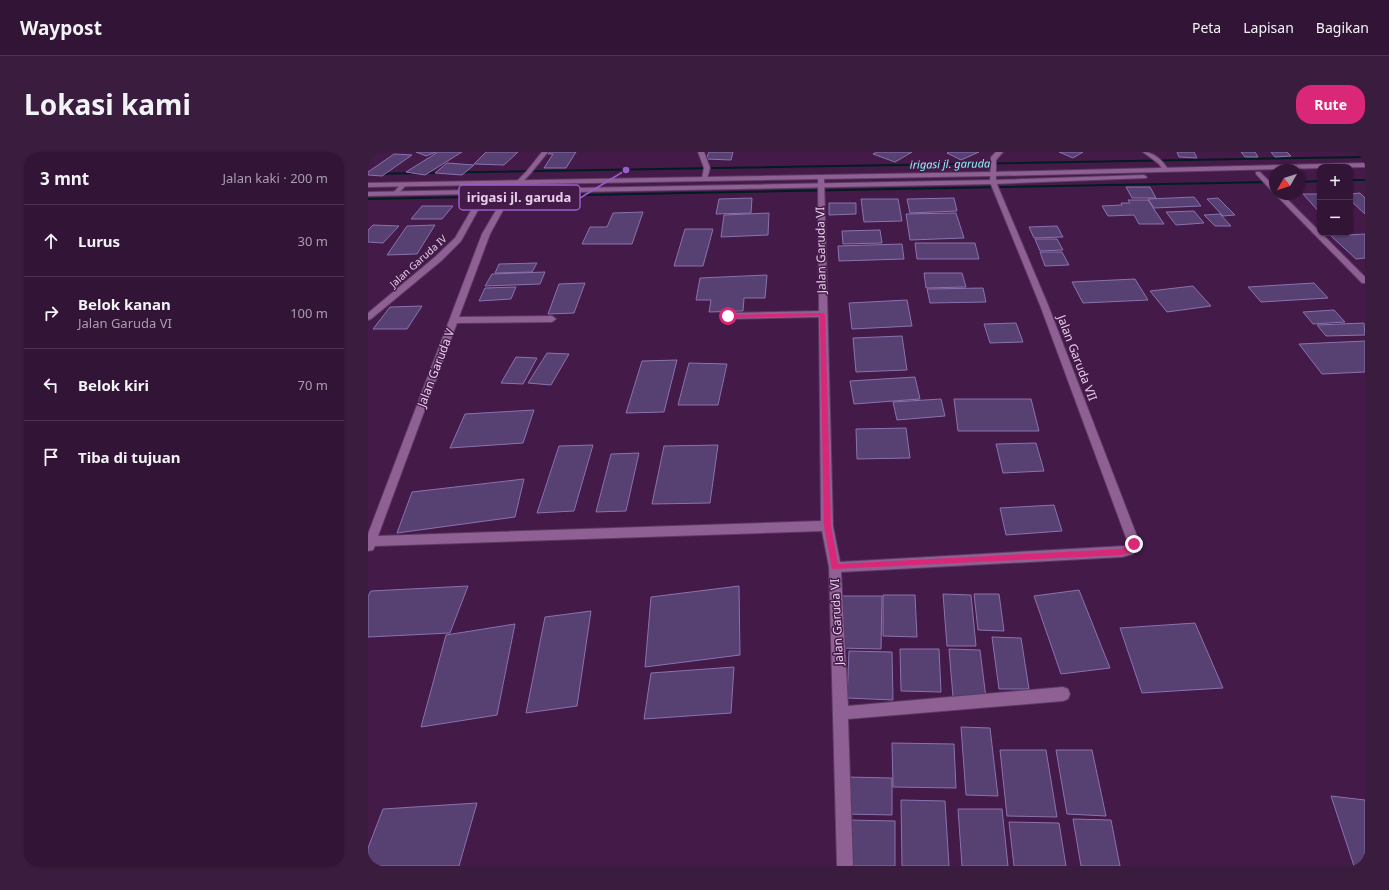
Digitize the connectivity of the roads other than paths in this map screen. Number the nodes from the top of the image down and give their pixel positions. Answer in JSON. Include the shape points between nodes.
{"nodes":[{"id":1,"x":545,"y":152,"type":"edge"},
{"id":2,"x":701,"y":152,"type":"edge"},
{"id":3,"x":1000,"y":152,"type":"edge"},
{"id":4,"x":1146,"y":152,"type":"edge"},
{"id":5,"x":1365,"y":165,"type":"edge"},
{"id":6,"x":1165,"y":169,"type":"junction"},
{"id":7,"x":1353,"y":172,"type":"edge"},
{"id":8,"x":1365,"y":172,"type":"edge"},
{"id":9,"x":1258,"y":173,"type":"junction"},
{"id":10,"x":1269,"y":173,"type":"edge"},
{"id":11,"x":1305,"y":173,"type":"edge"},
{"id":12,"x":1317,"y":173,"type":"edge"},
{"id":13,"x":705,"y":178,"type":"junction"},
{"id":14,"x":993,"y":178,"type":"junction"},
{"id":15,"x":821,"y":181,"type":"junction"},
{"id":16,"x":518,"y":182,"type":"junction"},
{"id":17,"x":490,"y":183,"type":"junction"},
{"id":18,"x":404,"y":184,"type":"junction"},
{"id":19,"x":368,"y":185,"type":"edge"},
{"id":20,"x":1269,"y":185,"type":"edge"},
{"id":21,"x":510,"y":191,"type":"junction"},
{"id":22,"x":485,"y":192,"type":"junction"},
{"id":23,"x":368,"y":194,"type":"edge"},
{"id":24,"x":395,"y":194,"type":"junction"},
{"id":25,"x":1284,"y":200,"type":"edge"},
{"id":26,"x":1365,"y":281,"type":"edge"},
{"id":27,"x":822,"y":314,"type":"junction"},
{"id":28,"x":728,"y":316,"type":"dead end"},
{"id":29,"x":368,"y":317,"type":"edge"},
{"id":30,"x":552,"y":318,"type":"dead end"},
{"id":31,"x":454,"y":320,"type":"junction"},
{"id":32,"x":827,"y":526,"type":"junction"},
{"id":33,"x":369,"y":545,"type":"edge"},
{"id":34,"x":835,"y":567,"type":"junction"},
{"id":35,"x":1063,"y":694,"type":"dead end"},
{"id":36,"x":841,"y":713,"type":"junction"},
{"id":37,"x":845,"y":866,"type":"edge"}],
"edges":[{"from":1,"to":16,"type":"street","name":"Jalan Garuda V"},
{"from":2,"to":13,"type":"street","via":[[707,167]]},
{"from":3,"to":14,"type":"street","via":[[994,157]]},
{"from":4,"to":6,"type":"street"},
{"from":5,"to":6,"type":"street"},
{"from":6,"to":14,"type":"street"},
{"from":7,"to":8,"type":"street"},
{"from":9,"to":10,"type":"street"},
{"from":9,"to":14,"type":"street"},
{"from":9,"to":20,"type":"street"},
{"from":11,"to":12,"type":"street"},
{"from":13,"to":15,"type":"street"},
{"from":13,"to":16,"type":"street"},
{"from":14,"to":15,"type":"street"},
{"from":14,"to":34,"type":"street","name":"Jalan Garuda VII","via":[[1134,544],[1129,550],[1122,552]]},
{"from":15,"to":21,"type":"street"},
{"from":15,"to":27,"type":"street","name":"Jalan Garuda VI"},
{"from":16,"to":17,"type":"street"},
{"from":16,"to":21,"type":"street","name":"Jalan Garuda V"},
{"from":17,"to":18,"type":"street"},
{"from":17,"to":22,"type":"street","name":"Jalan Garuda IV"},
{"from":18,"to":19,"type":"street"},
{"from":18,"to":24,"type":"street"},
{"from":21,"to":22,"type":"street"},
{"from":21,"to":31,"type":"street","name":"Jalan Garuda V","via":[[486,234]]},
{"from":22,"to":24,"type":"street"},
{"from":22,"to":29,"type":"street","name":"Jalan Garuda IV","via":[[458,239],[438,259]]},
{"from":23,"to":24,"type":"street"},
{"from":25,"to":26,"type":"street"},
{"from":27,"to":28,"type":"street"},
{"from":27,"to":32,"type":"street","name":"Jalan Garuda VI"},
{"from":30,"to":31,"type":"street"},
{"from":31,"to":33,"type":"street","name":"Jalan Garuda V"},
{"from":32,"to":33,"type":"street"},
{"from":32,"to":34,"type":"street","name":"Jalan Garuda VI"},
{"from":34,"to":36,"type":"street","name":"Jalan Garuda VI"},
{"from":35,"to":36,"type":"street"},
{"from":36,"to":37,"type":"street","name":"Jalan Garuda VI"}]}
